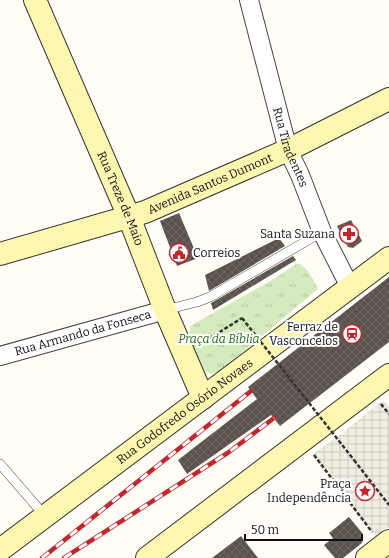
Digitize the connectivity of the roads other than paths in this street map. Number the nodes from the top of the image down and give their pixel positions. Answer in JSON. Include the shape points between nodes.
{"nodes":[{"id":1,"x":35,"y":0,"type":"edge"},
{"id":2,"x":249,"y":0,"type":"edge"},
{"id":3,"x":389,"y":99,"type":"edge"},
{"id":4,"x":288,"y":150,"type":"junction"},
{"id":5,"x":129,"y":217,"type":"junction"},
{"id":6,"x":322,"y":232,"type":"junction"},
{"id":7,"x":0,"y":254,"type":"edge"},
{"id":8,"x":389,"y":258,"type":"edge"},
{"id":9,"x":350,"y":286,"type":"junction"},
{"id":10,"x":165,"y":310,"type":"junction"},
{"id":11,"x":0,"y":356,"type":"edge"},
{"id":12,"x":389,"y":375,"type":"edge"},
{"id":13,"x":203,"y":398,"type":"junction"},
{"id":14,"x":0,"y":464,"type":"edge"},
{"id":15,"x":45,"y":516,"type":"junction"},
{"id":16,"x":0,"y":550,"type":"edge"},
{"id":17,"x":147,"y":558,"type":"edge"}],
"edges":[{"from":1,"to":5,"type":"main road","name":"Rua Treze de Maio"},
{"from":2,"to":4,"type":"street","name":"Rua Tiradentes"},
{"from":3,"to":4,"type":"main road","name":"Avenida Santos Dumont"},
{"from":4,"to":5,"type":"main road","name":"Avenida Santos Dumont"},
{"from":4,"to":6,"type":"street","name":"Rua Tiradentes"},
{"from":5,"to":7,"type":"main road","name":"Avenida Santos Dumont"},
{"from":5,"to":10,"type":"main road","name":"Rua Treze de Maio"},
{"from":6,"to":9,"type":"street","name":"Rua Tiradentes"},
{"from":6,"to":10,"type":"lane","via":[[210,297]]},
{"from":8,"to":9,"type":"main road","name":"Rua Godofredo Osório Novaes"},
{"from":9,"to":13,"type":"main road","name":"Rua Godofredo Osório Novaes"},
{"from":10,"to":11,"type":"street","name":"Rua Armando da Fonseca"},
{"from":10,"to":13,"type":"main road","name":"Rua Treze de Maio"},
{"from":12,"to":17,"type":"main road"},
{"from":13,"to":15,"type":"main road","name":"Rua Godofredo Osório Novaes"},
{"from":14,"to":15,"type":"lane"},
{"from":15,"to":16,"type":"main road","name":"Rua Godofredo Osório Novaes"}]}
